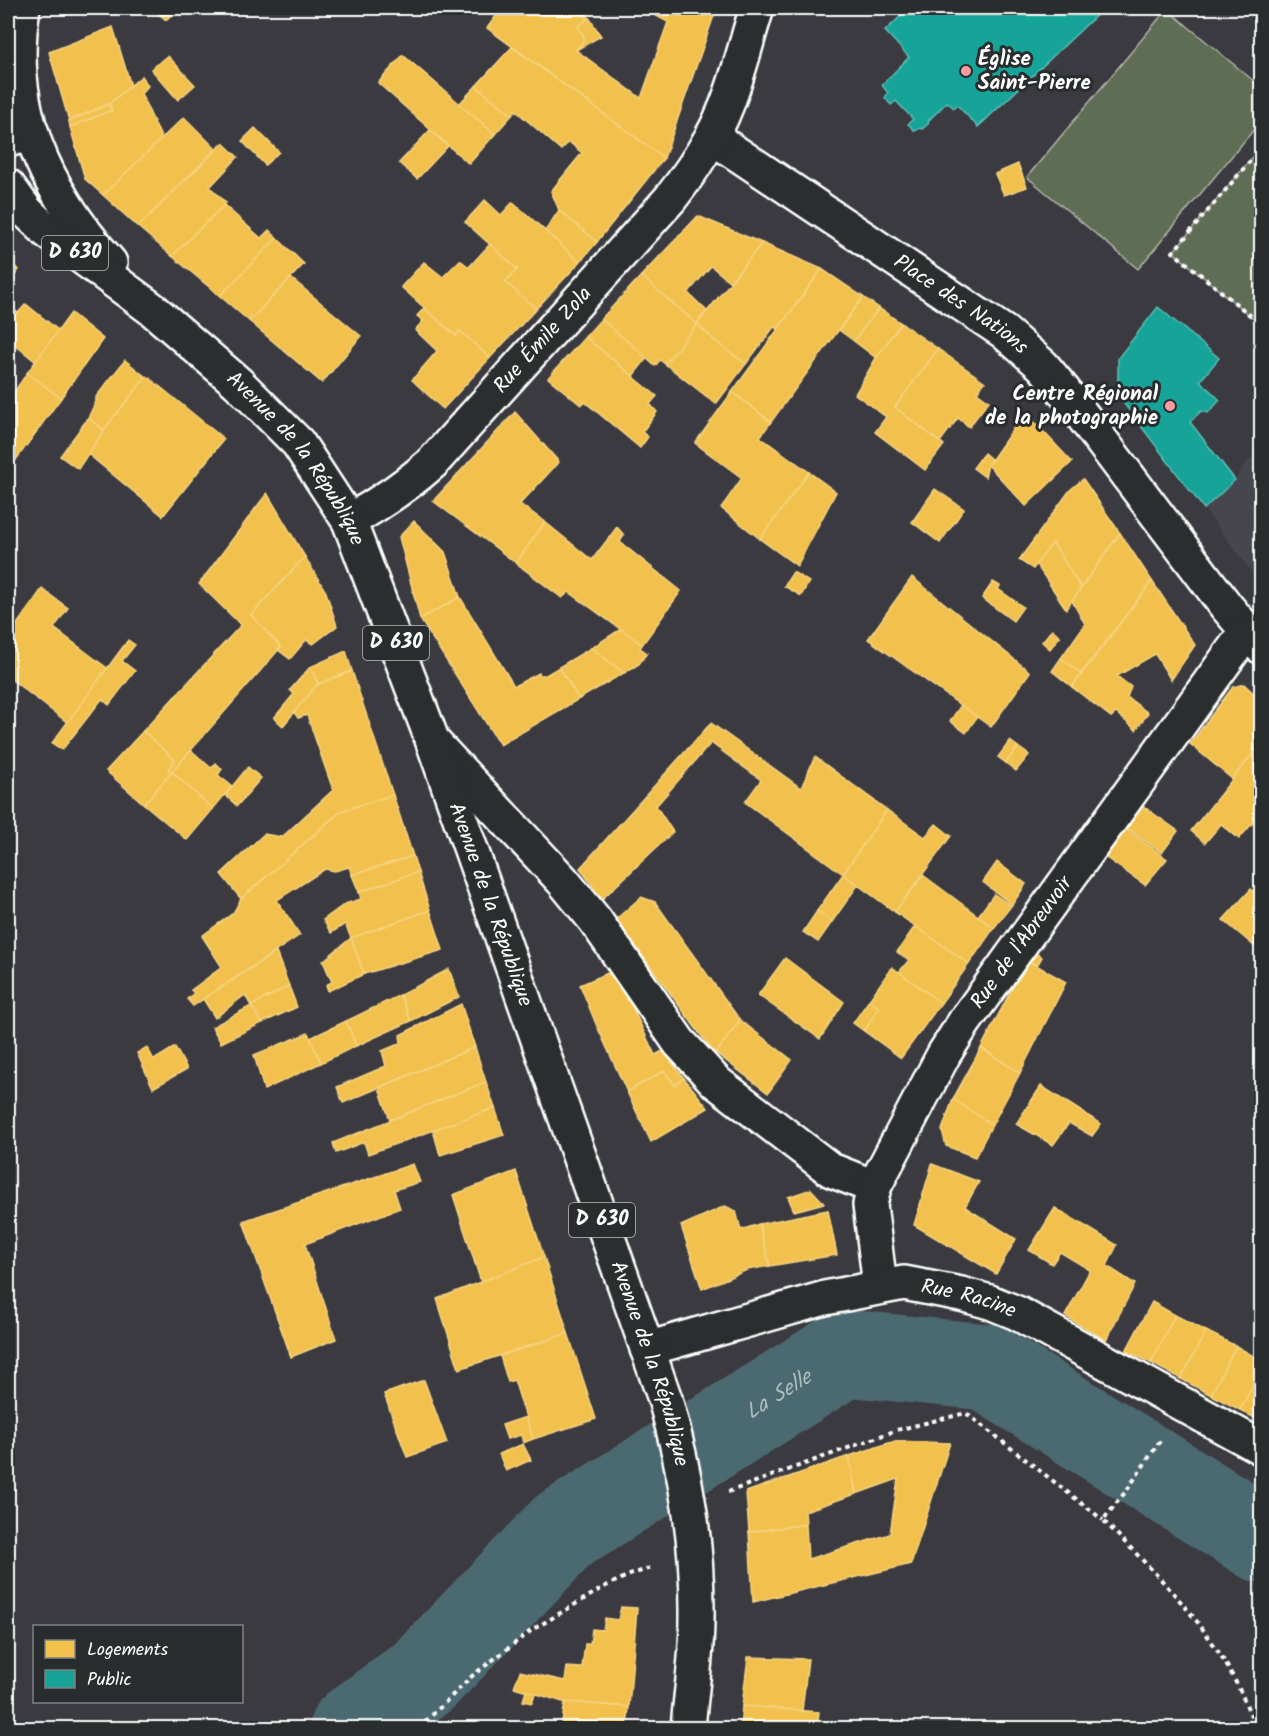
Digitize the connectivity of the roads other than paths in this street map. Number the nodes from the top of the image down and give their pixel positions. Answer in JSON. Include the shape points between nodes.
{"nodes":[{"id":1,"x":23,"y":8,"type":"edge"},
{"id":2,"x":757,"y":8,"type":"edge"},
{"id":3,"x":20,"y":136,"type":"edge"},
{"id":4,"x":712,"y":136,"type":"junction"},
{"id":5,"x":8,"y":186,"type":"edge"},
{"id":6,"x":152,"y":309,"type":"junction"},
{"id":7,"x":350,"y":521,"type":"junction"},
{"id":8,"x":1254,"y":639,"type":"edge"},
{"id":9,"x":433,"y":742,"type":"junction"},
{"id":10,"x":874,"y":1187,"type":"junction"},
{"id":11,"x":880,"y":1286,"type":"junction"},
{"id":12,"x":647,"y":1349,"type":"junction"},
{"id":13,"x":1262,"y":1448,"type":"edge"},
{"id":14,"x":688,"y":1728,"type":"edge"}],
"edges":[{"from":1,"to":3,"type":"street","name":"Avenue de la République","number":"D 630","via":[[18,54]]},
{"from":2,"to":4,"type":"street","via":[[733,87]]},
{"from":3,"to":6,"type":"street","name":"Avenue de la République","number":"D 630","via":[[67,208]]},
{"from":4,"to":7,"type":"street","name":"Rue Émile Zola","via":[[670,199],[432,463],[392,495]]},
{"from":4,"to":8,"type":"street","name":"Place des Nations","via":[[1004,332],[1043,366]]},
{"from":5,"to":6,"type":"street","name":"Avenue de la République","number":"D 630","via":[[48,232]]},
{"from":6,"to":7,"type":"street","name":"Avenue de la République","number":"D 630","via":[[238,383],[298,443]]},
{"from":7,"to":9,"type":"street","name":"Avenue de la République","number":"D 630"},
{"from":8,"to":10,"type":"street","name":"Rue de l'Abreuvoir","via":[[965,1021]]},
{"from":9,"to":10,"type":"street","name":"Avenue de la République","via":[[563,881],[595,920],[679,1041],[716,1082],[831,1170]]},
{"from":9,"to":12,"type":"street","name":"Avenue de la République","number":"D 630"},
{"from":10,"to":11,"type":"street","name":"Rue de l'Abreuvoir","via":[[870,1205]]},
{"from":11,"to":12,"type":"street","name":"Rue Racine"},
{"from":11,"to":13,"type":"street","name":"Rue Racine","via":[[927,1286],[1017,1313]]},
{"from":12,"to":14,"type":"street","name":"Avenue de la République","number":"D 630","via":[[685,1473],[695,1546],[697,1622]]}]}
